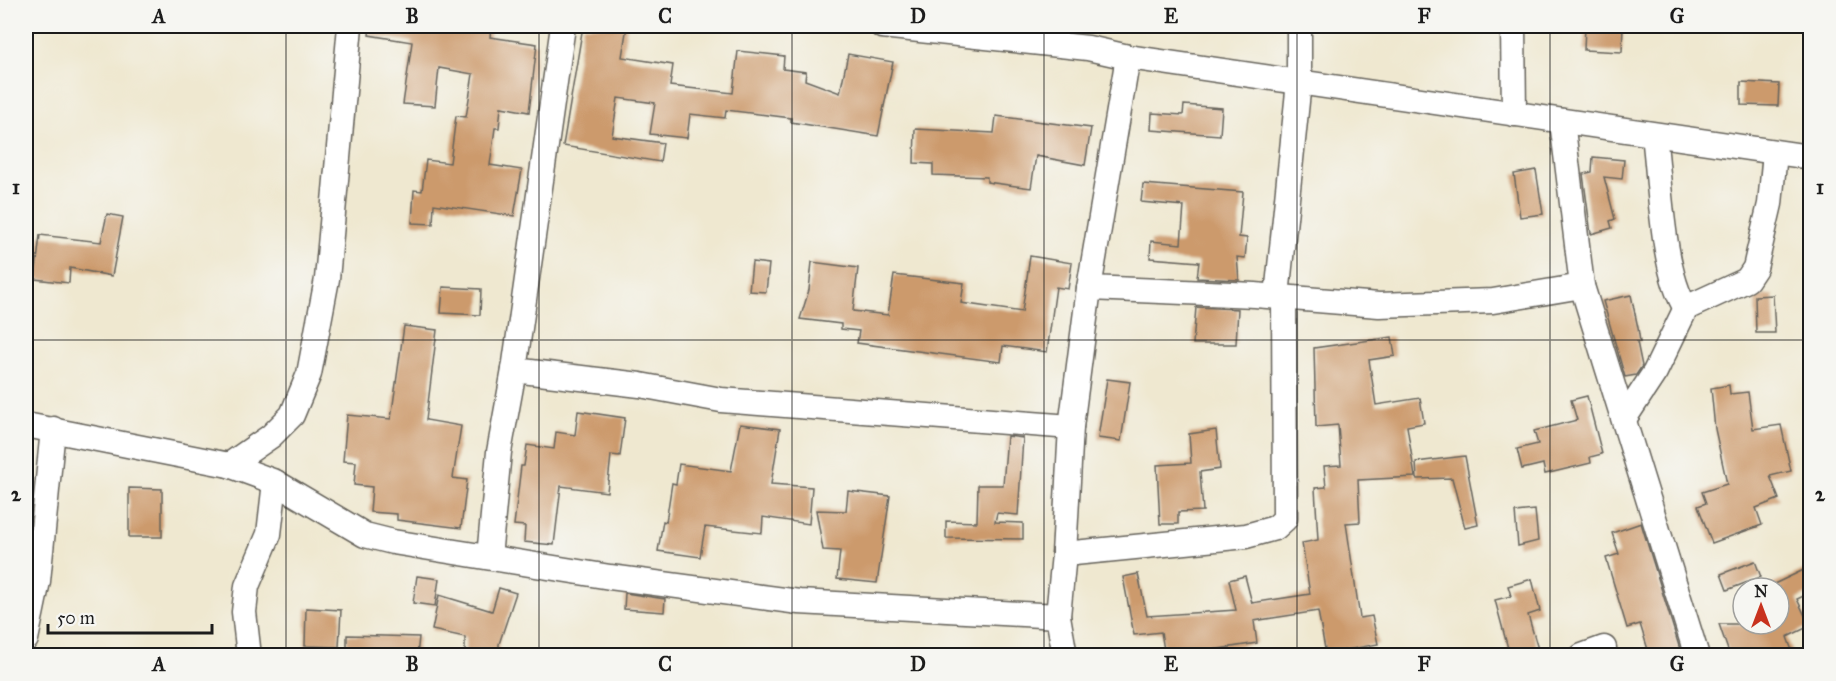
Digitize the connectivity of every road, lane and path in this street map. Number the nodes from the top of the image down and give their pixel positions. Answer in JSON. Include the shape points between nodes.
{"nodes":[{"id":1,"x":350,"y":26,"type":"edge"},
{"id":2,"x":563,"y":26,"type":"edge"},
{"id":3,"x":883,"y":26,"type":"edge"},
{"id":4,"x":1299,"y":26,"type":"edge"},
{"id":5,"x":1513,"y":26,"type":"edge"},
{"id":6,"x":1088,"y":37,"type":"edge"},
{"id":7,"x":1128,"y":57,"type":"junction"},
{"id":8,"x":1299,"y":82,"type":"junction"},
{"id":9,"x":1514,"y":114,"type":"junction"},
{"id":10,"x":1562,"y":121,"type":"junction"},
{"id":11,"x":1654,"y":135,"type":"junction"},
{"id":12,"x":1775,"y":153,"type":"junction"},
{"id":13,"x":1810,"y":157,"type":"edge"},
{"id":14,"x":1582,"y":286,"type":"junction"},
{"id":15,"x":1089,"y":288,"type":"junction"},
{"id":16,"x":1280,"y":297,"type":"junction"},
{"id":17,"x":1686,"y":308,"type":"junction"},
{"id":18,"x":514,"y":370,"type":"junction"},
{"id":19,"x":1624,"y":419,"type":"junction"},
{"id":20,"x":26,"y":425,"type":"edge"},
{"id":21,"x":1071,"y":427,"type":"junction"},
{"id":22,"x":53,"y":429,"type":"junction"},
{"id":23,"x":229,"y":465,"type":"junction"},
{"id":24,"x":275,"y":482,"type":"junction"},
{"id":25,"x":1064,"y":554,"type":"junction"},
{"id":26,"x":489,"y":557,"type":"junction"},
{"id":27,"x":1058,"y":616,"type":"junction"},
{"id":28,"x":26,"y":639,"type":"edge"},
{"id":29,"x":1604,"y":648,"type":"dead end"},
{"id":30,"x":249,"y":656,"type":"edge"},
{"id":31,"x":1065,"y":656,"type":"edge"},
{"id":32,"x":1582,"y":656,"type":"edge"},
{"id":33,"x":1698,"y":656,"type":"edge"}],
"edges":[{"from":1,"to":23,"type":"street","via":[[327,279],[309,374],[292,416]]},
{"from":2,"to":18,"type":"street"},
{"from":3,"to":6,"type":"street"},
{"from":4,"to":8,"type":"street"},
{"from":5,"to":9,"type":"street"},
{"from":6,"to":7,"type":"street"},
{"from":7,"to":8,"type":"street"},
{"from":7,"to":15,"type":"street"},
{"from":8,"to":9,"type":"street"},
{"from":8,"to":16,"type":"street"},
{"from":9,"to":10,"type":"street"},
{"from":10,"to":11,"type":"street"},
{"from":10,"to":14,"type":"street"},
{"from":11,"to":12,"type":"street"},
{"from":11,"to":17,"type":"street","via":[[1665,238],[1677,296]]},
{"from":12,"to":13,"type":"street"},
{"from":12,"to":17,"type":"street","via":[[1770,204],[1755,268],[1747,280]]},
{"from":14,"to":16,"type":"street","via":[[1493,301],[1448,303],[1379,305]]},
{"from":14,"to":19,"type":"street"},
{"from":15,"to":16,"type":"street"},
{"from":15,"to":21,"type":"street"},
{"from":16,"to":25,"type":"street","via":[[1285,519],[1275,528],[1246,536]]},
{"from":17,"to":19,"type":"street","via":[[1655,372]]},
{"from":18,"to":21,"type":"street","via":[[640,385],[721,400]]},
{"from":18,"to":26,"type":"street","via":[[499,452]]},
{"from":19,"to":33,"type":"street"},
{"from":20,"to":22,"type":"street"},
{"from":21,"to":25,"type":"street"},
{"from":22,"to":23,"type":"street"},
{"from":22,"to":28,"type":"street","via":[[38,581]]},
{"from":23,"to":24,"type":"street"},
{"from":24,"to":26,"type":"street","via":[[365,535]]},
{"from":24,"to":30,"type":"street","via":[[270,534],[247,586],[244,612]]},
{"from":25,"to":27,"type":"street"},
{"from":26,"to":27,"type":"street","via":[[799,602]]},
{"from":27,"to":31,"type":"street"},
{"from":29,"to":32,"type":"street"}]}
